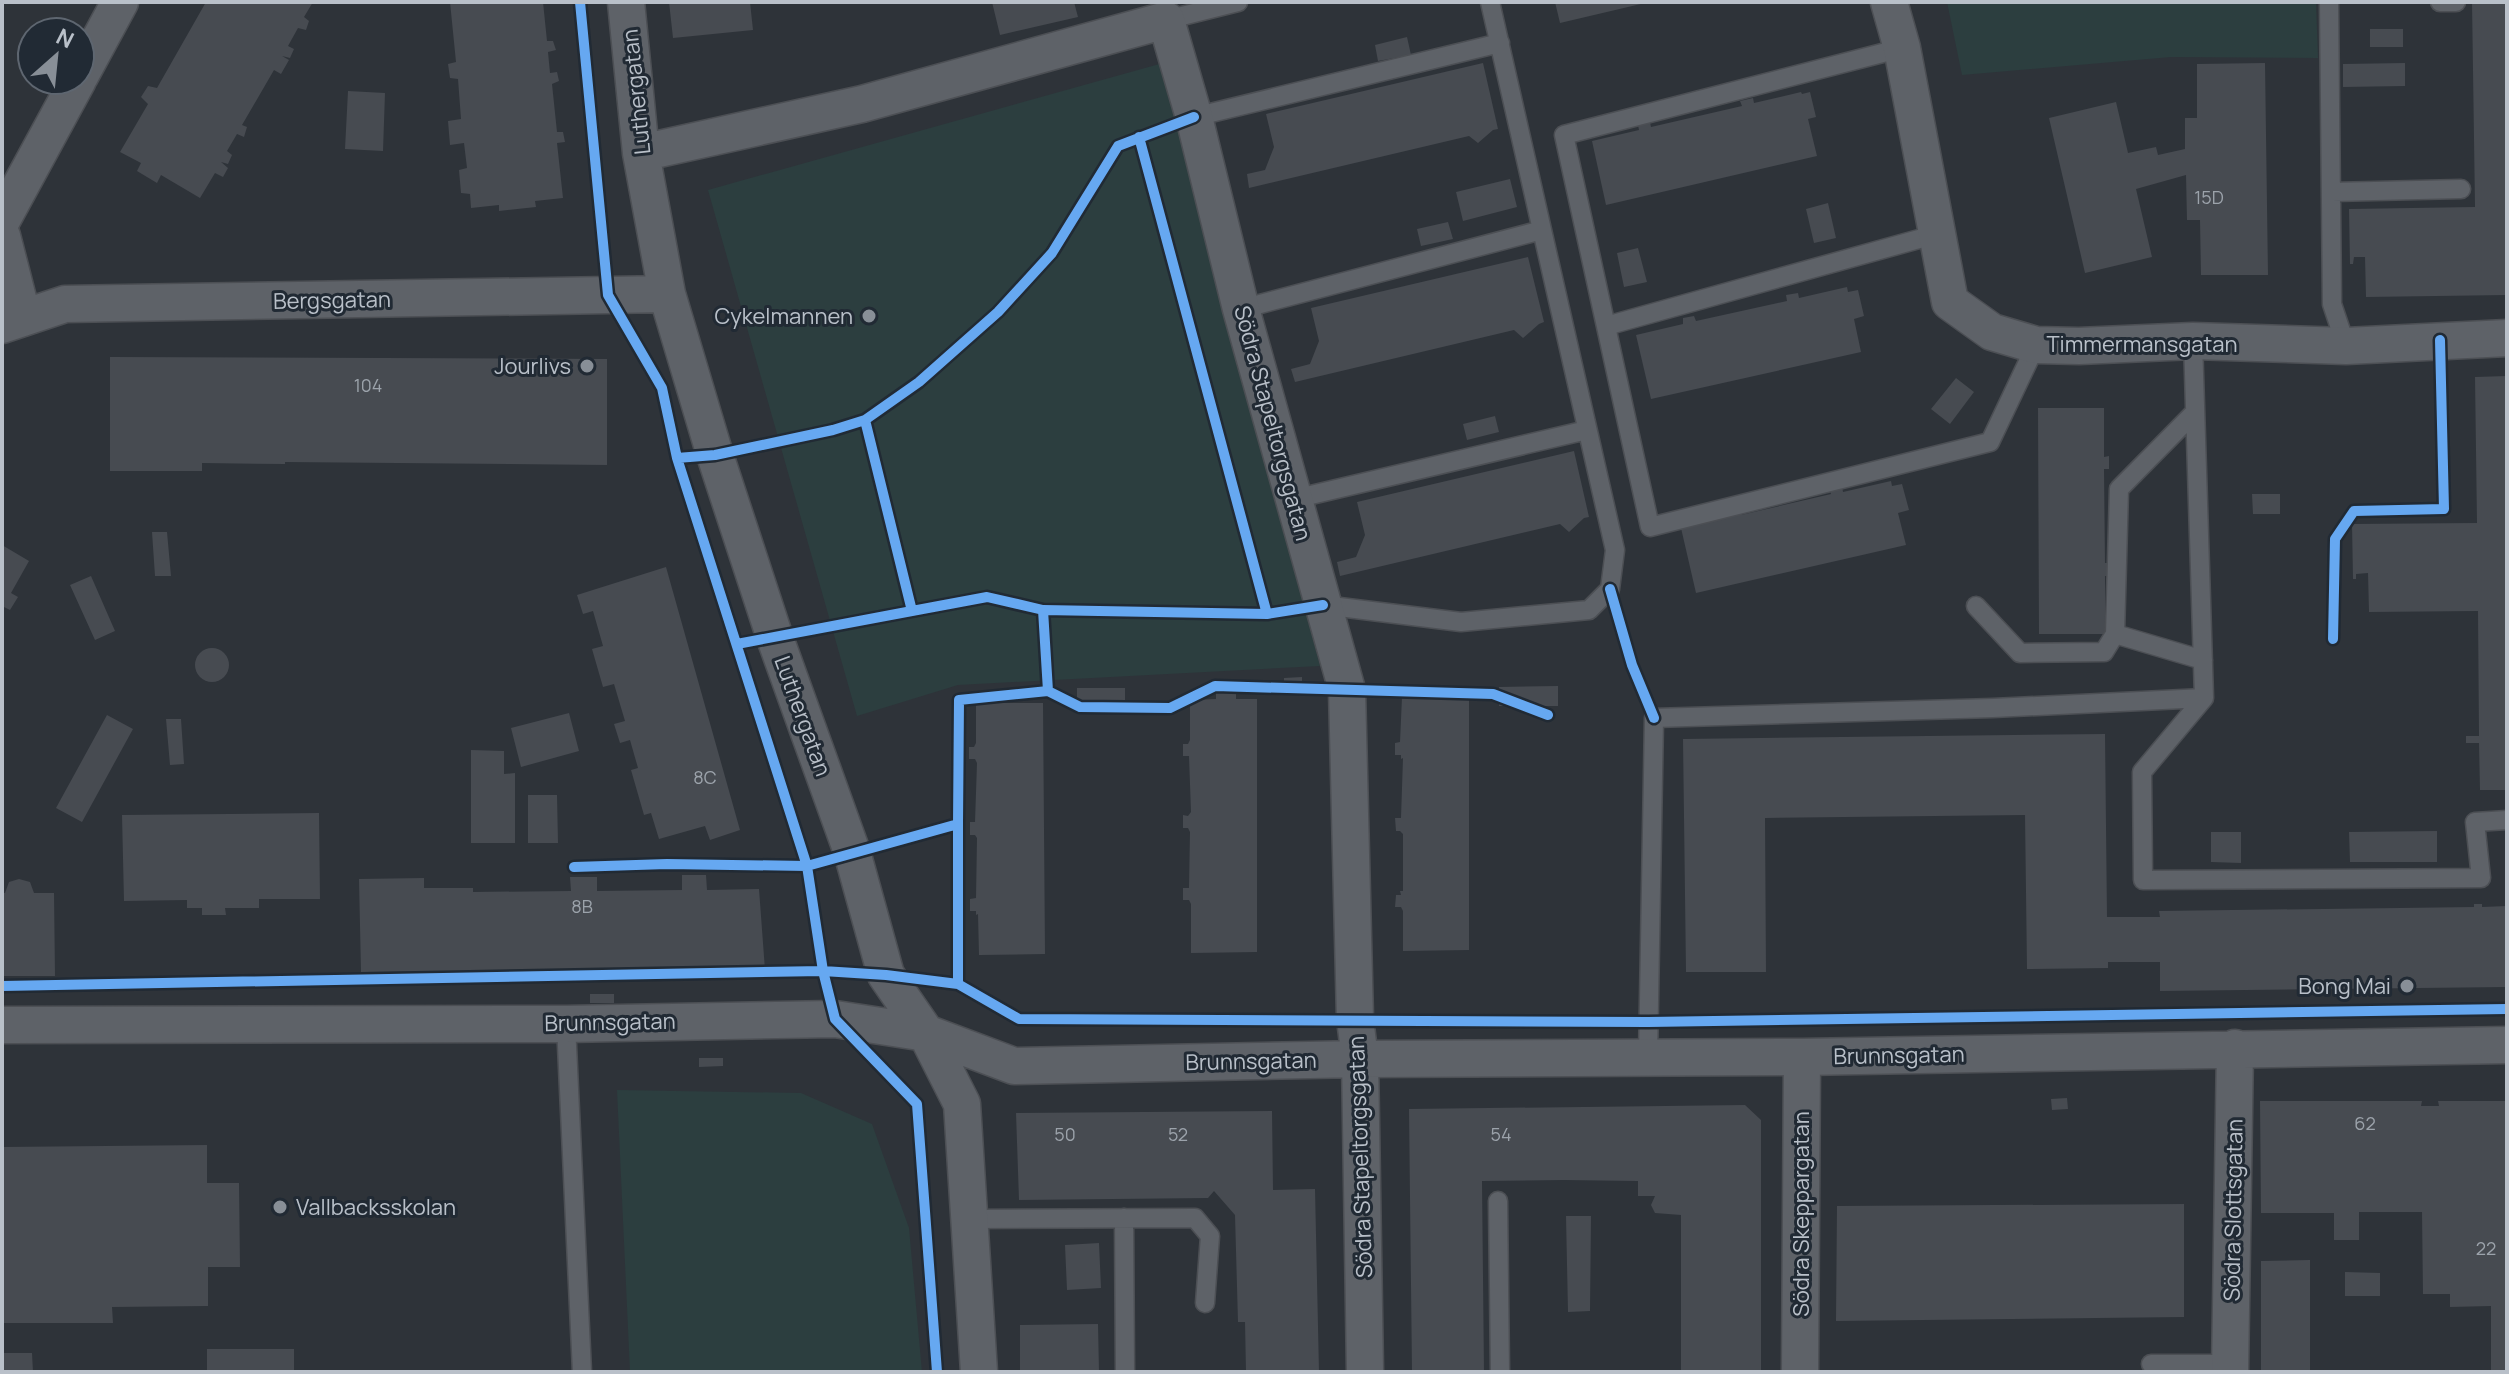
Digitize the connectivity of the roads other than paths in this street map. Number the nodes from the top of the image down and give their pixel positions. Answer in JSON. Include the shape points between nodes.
{"nodes":[{"id":1,"x":120,"y":2,"type":"edge"},
{"id":2,"x":626,"y":2,"type":"edge"},
{"id":3,"x":1238,"y":2,"type":"edge"},
{"id":4,"x":1490,"y":2,"type":"edge"},
{"id":5,"x":1889,"y":2,"type":"edge"},
{"id":6,"x":2329,"y":2,"type":"edge"},
{"id":7,"x":2440,"y":2,"type":"edge"},
{"id":8,"x":2456,"y":2,"type":"edge"},
{"id":9,"x":1166,"y":20,"type":"junction"},
{"id":10,"x":1500,"y":43,"type":"junction"},
{"id":11,"x":96,"y":46,"type":"edge"},
{"id":12,"x":1902,"y":48,"type":"junction"},
{"id":13,"x":69,"y":96,"type":"edge"},
{"id":14,"x":1194,"y":117,"type":"junction"},
{"id":15,"x":641,"y":153,"type":"junction"},
{"id":16,"x":2461,"y":189,"type":"dead end"},
{"id":17,"x":2332,"y":192,"type":"junction"},
{"id":18,"x":2,"y":220,"type":"edge"},
{"id":19,"x":1542,"y":230,"type":"junction"},
{"id":20,"x":1937,"y":234,"type":"junction"},
{"id":21,"x":2,"y":236,"type":"edge"},
{"id":22,"x":667,"y":294,"type":"junction"},
{"id":23,"x":1241,"y":309,"type":"junction"},
{"id":24,"x":13,"y":322,"type":"edge"},
{"id":25,"x":1606,"y":326,"type":"junction"},
{"id":26,"x":2507,"y":338,"type":"edge"},
{"id":27,"x":2193,"y":341,"type":"junction"},
{"id":28,"x":2036,"y":345,"type":"junction"},
{"id":29,"x":2346,"y":346,"type":"junction"},
{"id":30,"x":2195,"y":412,"type":"junction"},
{"id":31,"x":1587,"y":430,"type":"junction"},
{"id":32,"x":1294,"y":499,"type":"junction"},
{"id":33,"x":1323,"y":605,"type":"junction"},
{"id":34,"x":1976,"y":606,"type":"dead end"},
{"id":35,"x":2115,"y":634,"type":"junction"},
{"id":36,"x":2203,"y":660,"type":"junction"},
{"id":37,"x":2204,"y":698,"type":"junction"},
{"id":38,"x":2507,"y":820,"type":"edge"},
{"id":39,"x":566,"y":1024,"type":"junction"},
{"id":40,"x":2,"y":1025,"type":"edge"},
{"id":41,"x":926,"y":1033,"type":"junction"},
{"id":42,"x":2507,"y":1045,"type":"edge"},
{"id":43,"x":2235,"y":1048,"type":"junction"},
{"id":44,"x":1648,"y":1057,"type":"junction"},
{"id":45,"x":1802,"y":1057,"type":"junction"},
{"id":46,"x":1360,"y":1059,"type":"junction"},
{"id":47,"x":1498,"y":1201,"type":"dead end"},
{"id":48,"x":1124,"y":1218,"type":"junction"},
{"id":49,"x":969,"y":1219,"type":"junction"},
{"id":50,"x":1205,"y":1303,"type":"dead end"},
{"id":51,"x":2151,"y":1364,"type":"dead end"},
{"id":52,"x":2230,"y":1368,"type":"edge"},
{"id":53,"x":582,"y":1372,"type":"edge"},
{"id":54,"x":979,"y":1372,"type":"edge"},
{"id":55,"x":1125,"y":1372,"type":"edge"},
{"id":56,"x":1365,"y":1372,"type":"edge"},
{"id":57,"x":1500,"y":1372,"type":"edge"},
{"id":58,"x":1800,"y":1372,"type":"edge"}],
"edges":[{"from":1,"to":11,"type":"street"},
{"from":2,"to":15,"type":"street","name":"Luthergatan"},
{"from":3,"to":9,"type":"lane"},
{"from":4,"to":10,"type":"lane"},
{"from":5,"to":12,"type":"street","name":"Timmermansgatan"},
{"from":6,"to":17,"type":"lane"},
{"from":7,"to":8,"type":"lane"},
{"from":9,"to":14,"type":"street","name":"Södra Stapeltorgsgatan"},
{"from":9,"to":15,"type":"street","via":[[862,104]]},
{"from":10,"to":14,"type":"lane"},
{"from":10,"to":19,"type":"lane"},
{"from":12,"to":20,"type":"street","name":"Timmermansgatan"},
{"from":12,"to":25,"type":"lane","via":[[1564,135]]},
{"from":13,"to":18,"type":"street"},
{"from":14,"to":23,"type":"street","name":"Södra Stapeltorgsgatan"},
{"from":15,"to":22,"type":"street","name":"Luthergatan"},
{"from":16,"to":17,"type":"lane"},
{"from":17,"to":29,"type":"lane","via":[[2332,304]]},
{"from":19,"to":23,"type":"lane"},
{"from":19,"to":31,"type":"lane"},
{"from":20,"to":25,"type":"lane"},
{"from":20,"to":28,"type":"street","name":"Timmermansgatan","via":[[1950,302],[1992,332]]},
{"from":21,"to":24,"type":"street"},
{"from":22,"to":24,"type":"street","name":"Bergsgatan","via":[[65,304]]},
{"from":22,"to":41,"type":"street","name":"Luthergatan","via":[[775,638],[852,852],[886,975]]},
{"from":23,"to":32,"type":"street","name":"Södra Stapeltorgsgatan"},
{"from":25,"to":28,"type":"lane","via":[[1650,527],[1990,442]]},
{"from":26,"to":29,"type":"street","name":"Timmermansgatan"},
{"from":27,"to":28,"type":"street","name":"Timmermansgatan"},
{"from":27,"to":29,"type":"street","name":"Timmermansgatan"},
{"from":27,"to":30,"type":"lane"},
{"from":30,"to":35,"type":"lane","via":[[2119,489]]},
{"from":30,"to":36,"type":"lane"},
{"from":31,"to":32,"type":"lane"},
{"from":31,"to":33,"type":"lane","via":[[1615,550],[1610,589],[1589,610],[1461,622]]},
{"from":32,"to":33,"type":"street","name":"Södra Stapeltorgsgatan"},
{"from":33,"to":46,"type":"street","name":"Södra Stapeltorgsgatan","via":[[1347,690]]},
{"from":34,"to":35,"type":"lane","via":[[2020,653],[2104,652]]},
{"from":35,"to":36,"type":"lane"},
{"from":36,"to":37,"type":"lane"},
{"from":37,"to":38,"type":"lane","via":[[2142,772],[2143,880],[2481,878],[2475,822]]},
{"from":37,"to":44,"type":"lane","via":[[1654,718]]},
{"from":39,"to":40,"type":"street","name":"Brunnsgatan"},
{"from":39,"to":41,"type":"street","name":"Brunnsgatan","via":[[835,1019]]},
{"from":39,"to":53,"type":"lane"},
{"from":41,"to":46,"type":"street","name":"Brunnsgatan","via":[[1014,1066]]},
{"from":41,"to":49,"type":"street","name":"Luthergatan","via":[[962,1104]]},
{"from":42,"to":43,"type":"street","name":"Brunnsgatan"},
{"from":43,"to":45,"type":"street","name":"Brunnsgatan"},
{"from":43,"to":52,"type":"street","name":"Södra Slottsgatan"},
{"from":44,"to":45,"type":"street","name":"Brunnsgatan"},
{"from":44,"to":46,"type":"street","name":"Brunnsgatan"},
{"from":45,"to":58,"type":"street","name":"Södra Skeppargatan"},
{"from":46,"to":56,"type":"street","name":"Södra Stapeltorgsgatan"},
{"from":47,"to":57,"type":"lane"},
{"from":48,"to":49,"type":"lane"},
{"from":48,"to":50,"type":"lane","via":[[1195,1218],[1210,1236]]},
{"from":48,"to":55,"type":"lane"},
{"from":49,"to":54,"type":"street","name":"Luthergatan"},
{"from":51,"to":52,"type":"lane"}]}
